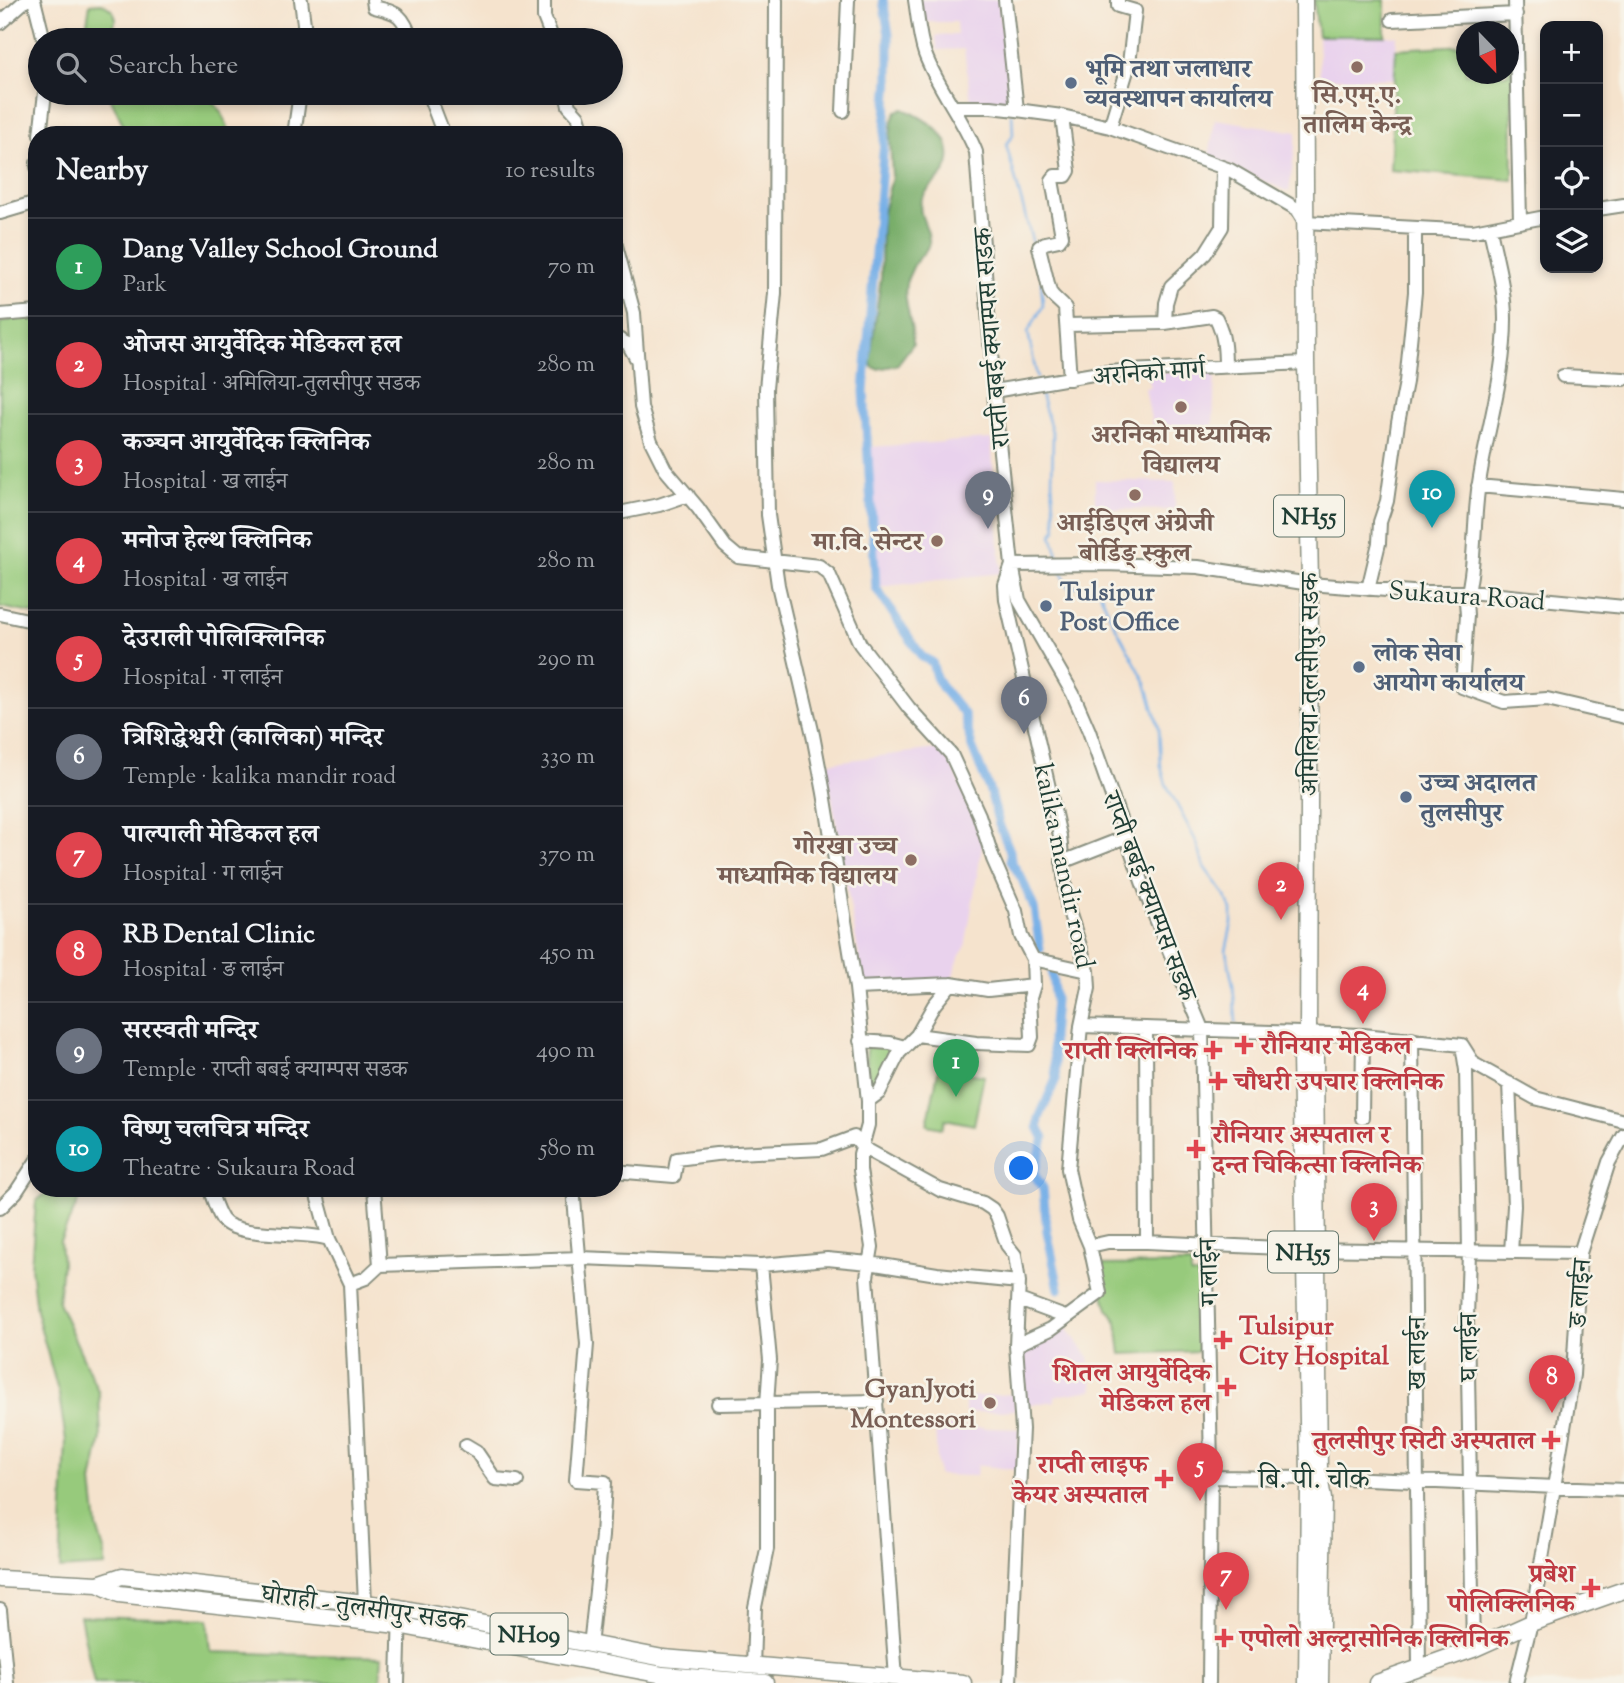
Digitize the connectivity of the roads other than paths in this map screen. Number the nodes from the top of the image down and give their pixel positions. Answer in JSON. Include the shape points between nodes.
{"nodes":[{"id":1,"x":26,"y":0,"type":"edge"},
{"id":2,"x":34,"y":0,"type":"edge"},
{"id":3,"x":301,"y":0,"type":"edge"},
{"id":4,"x":373,"y":0,"type":"edge"},
{"id":5,"x":544,"y":0,"type":"edge"},
{"id":6,"x":776,"y":0,"type":"edge"},
{"id":7,"x":848,"y":0,"type":"edge"},
{"id":8,"x":915,"y":0,"type":"edge"},
{"id":9,"x":1005,"y":0,"type":"edge"},
{"id":10,"x":1118,"y":0,"type":"edge"},
{"id":11,"x":1304,"y":0,"type":"edge"},
{"id":12,"x":1516,"y":7,"type":"edge"},
{"id":13,"x":1392,"y":20,"type":"dead end"},
{"id":14,"x":0,"y":23,"type":"edge"},
{"id":15,"x":41,"y":28,"type":"edge"},
{"id":16,"x":304,"y":28,"type":"edge"},
{"id":17,"x":408,"y":28,"type":"edge"},
{"id":18,"x":548,"y":28,"type":"edge"},
{"id":19,"x":44,"y":105,"type":"edge"},
{"id":20,"x":298,"y":105,"type":"edge"},
{"id":21,"x":433,"y":105,"type":"edge"},
{"id":22,"x":569,"y":105,"type":"edge"},
{"id":23,"x":954,"y":107,"type":"junction"},
{"id":24,"x":1017,"y":110,"type":"junction"},
{"id":25,"x":843,"y":111,"type":"dead end"},
{"id":26,"x":1062,"y":116,"type":"junction"},
{"id":27,"x":41,"y":126,"type":"edge"},
{"id":28,"x":295,"y":126,"type":"edge"},
{"id":29,"x":441,"y":126,"type":"edge"},
{"id":30,"x":581,"y":126,"type":"edge"},
{"id":31,"x":1110,"y":127,"type":"junction"},
{"id":32,"x":1223,"y":168,"type":"junction"},
{"id":33,"x":28,"y":205,"type":"edge"},
{"id":34,"x":1624,"y":205,"type":"edge"},
{"id":35,"x":1603,"y":208,"type":"edge"},
{"id":36,"x":0,"y":214,"type":"edge"},
{"id":37,"x":1540,"y":218,"type":"edge"},
{"id":38,"x":1520,"y":220,"type":"junction"},
{"id":39,"x":1305,"y":222,"type":"junction"},
{"id":40,"x":1415,"y":229,"type":"junction"},
{"id":41,"x":1490,"y":229,"type":"junction"},
{"id":42,"x":623,"y":272,"type":"edge"},
{"id":43,"x":28,"y":313,"type":"edge"},
{"id":44,"x":0,"y":315,"type":"edge"},
{"id":45,"x":1165,"y":323,"type":"junction"},
{"id":46,"x":1067,"y":325,"type":"junction"},
{"id":47,"x":623,"y":342,"type":"edge"},
{"id":48,"x":638,"y":360,"type":"junction"},
{"id":49,"x":1306,"y":363,"type":"junction"},
{"id":50,"x":1226,"y":367,"type":"junction"},
{"id":51,"x":1563,"y":376,"type":"dead end"},
{"id":52,"x":1070,"y":379,"type":"junction"},
{"id":53,"x":1624,"y":379,"type":"edge"},
{"id":54,"x":994,"y":391,"type":"junction"},
{"id":55,"x":1478,"y":486,"type":"junction"},
{"id":56,"x":688,"y":495,"type":"junction"},
{"id":57,"x":1624,"y":499,"type":"edge"},
{"id":58,"x":623,"y":512,"type":"edge"},
{"id":59,"x":773,"y":561,"type":"junction"},
{"id":60,"x":1012,"y":565,"type":"junction"},
{"id":61,"x":1310,"y":584,"type":"junction"},
{"id":62,"x":1368,"y":589,"type":"junction"},
{"id":63,"x":1469,"y":592,"type":"junction"},
{"id":64,"x":1624,"y":607,"type":"edge"},
{"id":65,"x":0,"y":614,"type":"edge"},
{"id":66,"x":28,"y":620,"type":"edge"},
{"id":67,"x":1624,"y":717,"type":"edge"},
{"id":68,"x":1126,"y":837,"type":"junction"},
{"id":69,"x":1062,"y":862,"type":"junction"},
{"id":70,"x":1033,"y":959,"type":"junction"},
{"id":71,"x":1088,"y":971,"type":"junction"},
{"id":72,"x":951,"y":984,"type":"junction"},
{"id":73,"x":1034,"y":985,"type":"junction"},
{"id":74,"x":856,"y":988,"type":"junction"},
{"id":75,"x":1081,"y":1026,"type":"junction"},
{"id":76,"x":1146,"y":1028,"type":"junction"},
{"id":77,"x":1202,"y":1029,"type":"junction"},
{"id":78,"x":1308,"y":1033,"type":"junction"},
{"id":79,"x":917,"y":1035,"type":"junction"},
{"id":80,"x":1363,"y":1035,"type":"junction"},
{"id":81,"x":1412,"y":1038,"type":"junction"},
{"id":82,"x":860,"y":1041,"type":"junction"},
{"id":83,"x":1462,"y":1045,"type":"junction"},
{"id":84,"x":905,"y":1047,"type":"junction"},
{"id":85,"x":1509,"y":1083,"type":"junction"},
{"id":86,"x":868,"y":1101,"type":"junction"},
{"id":87,"x":1363,"y":1118,"type":"dead end"},
{"id":88,"x":1624,"y":1121,"type":"edge"},
{"id":89,"x":1624,"y":1135,"type":"edge"},
{"id":90,"x":862,"y":1147,"type":"junction"},
{"id":91,"x":623,"y":1172,"type":"edge"},
{"id":92,"x":28,"y":1174,"type":"edge"},
{"id":93,"x":213,"y":1197,"type":"edge"},
{"id":94,"x":317,"y":1197,"type":"edge"},
{"id":95,"x":375,"y":1197,"type":"edge"},
{"id":96,"x":574,"y":1197,"type":"edge"},
{"id":97,"x":0,"y":1208,"type":"edge"},
{"id":98,"x":329,"y":1239,"type":"junction"},
{"id":99,"x":1147,"y":1242,"type":"junction"},
{"id":100,"x":1207,"y":1245,"type":"junction"},
{"id":101,"x":1090,"y":1246,"type":"junction"},
{"id":102,"x":1309,"y":1249,"type":"junction"},
{"id":103,"x":1416,"y":1251,"type":"junction"},
{"id":104,"x":1469,"y":1251,"type":"junction"},
{"id":105,"x":1511,"y":1252,"type":"junction"},
{"id":106,"x":1580,"y":1253,"type":"junction"},
{"id":107,"x":580,"y":1258,"type":"junction"},
{"id":108,"x":869,"y":1262,"type":"junction"},
{"id":109,"x":380,"y":1265,"type":"junction"},
{"id":110,"x":761,"y":1265,"type":"junction"},
{"id":111,"x":1019,"y":1282,"type":"junction"},
{"id":112,"x":350,"y":1284,"type":"junction"},
{"id":113,"x":1019,"y":1300,"type":"junction"},
{"id":114,"x":1065,"y":1317,"type":"junction"},
{"id":115,"x":1016,"y":1345,"type":"junction"},
{"id":116,"x":877,"y":1401,"type":"junction"},
{"id":117,"x":718,"y":1404,"type":"dead end"},
{"id":118,"x":767,"y":1404,"type":"junction"},
{"id":119,"x":466,"y":1445,"type":"dead end"},
{"id":120,"x":1211,"y":1477,"type":"junction"},
{"id":121,"x":1314,"y":1478,"type":"junction"},
{"id":122,"x":517,"y":1480,"type":"dead end"},
{"id":123,"x":1416,"y":1482,"type":"junction"},
{"id":124,"x":1470,"y":1485,"type":"junction"},
{"id":125,"x":1556,"y":1485,"type":"junction"},
{"id":126,"x":1624,"y":1490,"type":"edge"},
{"id":127,"x":0,"y":1579,"type":"edge"},
{"id":128,"x":99,"y":1584,"type":"junction"},
{"id":129,"x":1624,"y":1590,"type":"edge"},
{"id":130,"x":365,"y":1604,"type":"junction"},
{"id":131,"x":400,"y":1608,"type":"junction"},
{"id":132,"x":0,"y":1610,"type":"edge"},
{"id":133,"x":1531,"y":1623,"type":"junction"},
{"id":134,"x":398,"y":1625,"type":"junction"},
{"id":135,"x":590,"y":1646,"type":"junction"},
{"id":136,"x":1473,"y":1649,"type":"junction"},
{"id":137,"x":1419,"y":1668,"type":"junction"},
{"id":138,"x":742,"y":1671,"type":"junction"},
{"id":139,"x":897,"y":1680,"type":"edge"},
{"id":140,"x":7,"y":1683,"type":"edge"},
{"id":141,"x":398,"y":1683,"type":"edge"},
{"id":142,"x":765,"y":1683,"type":"edge"},
{"id":143,"x":963,"y":1683,"type":"edge"},
{"id":144,"x":1010,"y":1683,"type":"edge"},
{"id":145,"x":1209,"y":1683,"type":"edge"},
{"id":146,"x":1307,"y":1683,"type":"edge"},
{"id":147,"x":1320,"y":1683,"type":"edge"},
{"id":148,"x":1377,"y":1683,"type":"edge"},
{"id":149,"x":1516,"y":1683,"type":"edge"}],
"edges":[{"from":1,"to":14,"type":"street"},
{"from":2,"to":15,"type":"street"},
{"from":3,"to":16,"type":"street"},
{"from":4,"to":17,"type":"street","via":[[373,7],[396,12]]},
{"from":5,"to":18,"type":"street"},
{"from":6,"to":59,"type":"street","via":[[775,293],[766,389]]},
{"from":7,"to":25,"type":"street"},
{"from":8,"to":23,"type":"street","name":"राप्ती बबई क्याम्पस सडक","via":[[924,51]]},
{"from":9,"to":24,"type":"street"},
{"from":10,"to":31,"type":"street","via":[[1118,6],[1135,10],[1129,64]]},
{"from":11,"to":39,"type":"main road","name":"अमिलिया-तुलसीपुर सडक","number":"NH55"},
{"from":12,"to":13,"type":"street"},
{"from":12,"to":38,"type":"street"},
{"from":19,"to":27,"type":"street"},
{"from":20,"to":28,"type":"street"},
{"from":21,"to":29,"type":"street"},
{"from":22,"to":30,"type":"street"},
{"from":23,"to":24,"type":"street"},
{"from":23,"to":54,"type":"street","name":"राप्ती बबई क्याम्पस सडक","via":[[976,152]]},
{"from":24,"to":26,"type":"street"},
{"from":26,"to":31,"type":"street"},
{"from":26,"to":46,"type":"street","via":[[1069,171],[1052,180],[1062,236],[1040,247],[1050,292],[1065,308]]},
{"from":31,"to":32,"type":"street"},
{"from":32,"to":39,"type":"street","via":[[1297,209]]},
{"from":32,"to":45,"type":"street","via":[[1222,227],[1205,254],[1171,286]]},
{"from":33,"to":36,"type":"street"},
{"from":34,"to":35,"type":"street"},
{"from":37,"to":38,"type":"street"},
{"from":38,"to":41,"type":"street"},
{"from":39,"to":40,"type":"street"},
{"from":39,"to":49,"type":"main road","name":"अमिलिया-तुलसीपुर सडक","number":"NH55"},
{"from":40,"to":41,"type":"street"},
{"from":40,"to":62,"type":"street","via":[[1415,292],[1406,382]]},
{"from":41,"to":55,"type":"street","via":[[1505,318],[1500,377]]},
{"from":42,"to":48,"type":"street","via":[[634,313]]},
{"from":43,"to":44,"type":"street"},
{"from":45,"to":46,"type":"street"},
{"from":45,"to":50,"type":"street","via":[[1216,318],[1225,342]]},
{"from":46,"to":52,"type":"street"},
{"from":47,"to":48,"type":"street"},
{"from":48,"to":56,"type":"street","via":[[640,407],[651,441],[665,468]]},
{"from":49,"to":50,"type":"street","name":"अरनिको मार्ग"},
{"from":49,"to":61,"type":"main road","name":"अमिलिया-तुलसीपुर सडक","number":"NH55"},
{"from":50,"to":52,"type":"street","name":"अरनिको मार्ग","via":[[1105,372]]},
{"from":51,"to":53,"type":"street"},
{"from":52,"to":54,"type":"street","name":"अरनिको मार्ग"},
{"from":54,"to":60,"type":"street","name":"राप्ती बबई क्याम्पस सडक"},
{"from":55,"to":57,"type":"street"},
{"from":55,"to":63,"type":"street"},
{"from":56,"to":58,"type":"street"},
{"from":56,"to":59,"type":"street","via":[[738,557]]},
{"from":59,"to":70,"type":"street","via":[[818,566],[829,574],[860,644],[951,754]]},
{"from":59,"to":74,"type":"street","via":[[815,747]]},
{"from":60,"to":61,"type":"street","name":"Sukaura Road","via":[[1198,566]]},
{"from":60,"to":68,"type":"street","name":"राप्ती बबई क्याम्पस सडक","via":[[1019,600],[1073,694]]},
{"from":60,"to":69,"type":"street","name":"kalika mandir road","via":[[1005,585],[1006,600],[1052,795]]},
{"from":61,"to":62,"type":"street","name":"Sukaura Road"},
{"from":61,"to":78,"type":"main road","name":"अमिलिया-तुलसीपुर सडक","number":"NH55"},
{"from":62,"to":63,"type":"street","name":"Sukaura Road"},
{"from":63,"to":64,"type":"street","name":"Sukaura Road"},
{"from":63,"to":67,"type":"street","via":[[1462,687],[1504,702],[1547,699]]},
{"from":65,"to":66,"type":"street"},
{"from":68,"to":69,"type":"street"},
{"from":68,"to":77,"type":"street","name":"राप्ती बबई क्याम्पस सडक"},
{"from":69,"to":71,"type":"street","name":"kalika mandir road","via":[[1067,905]]},
{"from":70,"to":71,"type":"street"},
{"from":70,"to":73,"type":"street"},
{"from":71,"to":75,"type":"street","name":"kalika mandir road"},
{"from":72,"to":73,"type":"street","via":[[988,990]]},
{"from":72,"to":74,"type":"street"},
{"from":72,"to":79,"type":"street"},
{"from":73,"to":79,"type":"street","via":[[1029,1045]]},
{"from":74,"to":82,"type":"street"},
{"from":75,"to":76,"type":"street"},
{"from":75,"to":101,"type":"street","name":"kalika mandir road","via":[[1068,1169]]},
{"from":76,"to":77,"type":"street"},
{"from":76,"to":99,"type":"street"},
{"from":77,"to":78,"type":"street"},
{"from":77,"to":100,"type":"street","name":"ग लाईन"},
{"from":78,"to":80,"type":"street"},
{"from":78,"to":102,"type":"main road","number":"NH55","via":[[1315,1055]]},
{"from":79,"to":84,"type":"street"},
{"from":80,"to":81,"type":"street"},
{"from":80,"to":87,"type":"street"},
{"from":81,"to":83,"type":"street"},
{"from":81,"to":103,"type":"street","name":"ख लाईन"},
{"from":82,"to":84,"type":"street"},
{"from":82,"to":86,"type":"street"},
{"from":83,"to":85,"type":"street","via":[[1474,1064]]},
{"from":83,"to":104,"type":"street","name":"घ लाईन"},
{"from":84,"to":86,"type":"street","via":[[878,1093]]},
{"from":85,"to":88,"type":"street","via":[[1535,1098]]},
{"from":85,"to":105,"type":"street","via":[[1514,1206]]},
{"from":86,"to":90,"type":"street"},
{"from":89,"to":106,"type":"street","name":"ङ लाईन","via":[[1609,1162]]},
{"from":90,"to":91,"type":"street","via":[[854,1137],[822,1149],[677,1159],[674,1176]]},
{"from":90,"to":108,"type":"street","via":[[860,1170],[872,1247]]},
{"from":90,"to":111,"type":"street","via":[[940,1190],[992,1209],[1016,1255]]},
{"from":92,"to":97,"type":"street"},
{"from":93,"to":98,"type":"street","via":[[223,1222],[238,1229],[316,1234]]},
{"from":94,"to":98,"type":"street"},
{"from":95,"to":109,"type":"street"},
{"from":96,"to":107,"type":"street"},
{"from":98,"to":112,"type":"street"},
{"from":99,"to":100,"type":"street"},
{"from":99,"to":101,"type":"street"},
{"from":100,"to":102,"type":"street"},
{"from":100,"to":120,"type":"street","name":"ग लाईन"},
{"from":101,"to":114,"type":"street","name":"kalika mandir road","via":[[1100,1293]]},
{"from":102,"to":103,"type":"street"},
{"from":102,"to":121,"type":"main road","number":"NH55"},
{"from":103,"to":104,"type":"street"},
{"from":103,"to":123,"type":"street","name":"ख लाईन"},
{"from":104,"to":105,"type":"street"},
{"from":104,"to":124,"type":"street","name":"घ लाईन"},
{"from":105,"to":106,"type":"street"},
{"from":106,"to":125,"type":"street","name":"ङ लाईन","via":[[1573,1375]]},
{"from":107,"to":109,"type":"street"},
{"from":107,"to":110,"type":"street"},
{"from":107,"to":135,"type":"street","via":[[587,1344],[576,1480],[605,1482]]},
{"from":108,"to":110,"type":"street","via":[[827,1259]]},
{"from":108,"to":111,"type":"street"},
{"from":108,"to":116,"type":"street"},
{"from":109,"to":112,"type":"street"},
{"from":110,"to":118,"type":"street","via":[[770,1360]]},
{"from":111,"to":113,"type":"street"},
{"from":112,"to":130,"type":"street"},
{"from":113,"to":114,"type":"street"},
{"from":113,"to":115,"type":"street"},
{"from":114,"to":115,"type":"street"},
{"from":115,"to":144,"type":"street","via":[[1022,1429]]},
{"from":116,"to":118,"type":"street"},
{"from":116,"to":139,"type":"street"},
{"from":117,"to":118,"type":"street"},
{"from":118,"to":138,"type":"street","via":[[767,1549]]},
{"from":119,"to":122,"type":"street","via":[[476,1451],[495,1479]]},
{"from":120,"to":121,"type":"street"},
{"from":120,"to":145,"type":"street","name":"ग लाईन"},
{"from":121,"to":123,"type":"street"},
{"from":121,"to":146,"type":"main road","number":"NH55"},
{"from":121,"to":147,"type":"main road","number":"NH55","via":[[1323,1499]]},
{"from":123,"to":124,"type":"street"},
{"from":123,"to":137,"type":"street","name":"ख लाईन"},
{"from":124,"to":125,"type":"street"},
{"from":124,"to":136,"type":"street","name":"घ लाईन"},
{"from":125,"to":126,"type":"street"},
{"from":125,"to":133,"type":"street","name":"ङ लाईन"},
{"from":127,"to":128,"type":"main road","name":"घोराही - तुलसीपुर सडक","number":"NH09"},
{"from":128,"to":130,"type":"main road","name":"घोराही - तुलसीपुर सडक","number":"NH09","via":[[121,1576]]},
{"from":128,"to":134,"type":"main road","name":"घोराही - तुलसीपुर सडक","number":"NH09","via":[[119,1594]]},
{"from":129,"to":133,"type":"main road"},
{"from":130,"to":131,"type":"main road","name":"घोराही - तुलसीपुर सडक","number":"NH09"},
{"from":131,"to":134,"type":"street"},
{"from":131,"to":135,"type":"main road","name":"घोराही - तुलसीपुर सडक","number":"NH09"},
{"from":132,"to":140,"type":"street"},
{"from":133,"to":136,"type":"main road"},
{"from":133,"to":149,"type":"street","name":"ङ लाईन"},
{"from":134,"to":138,"type":"main road","name":"घोराही - तुलसीपुर सडक","number":"NH09","via":[[663,1675]]},
{"from":134,"to":141,"type":"street"},
{"from":135,"to":138,"type":"main road","name":"घोराही - तुलसीपुर सडक","number":"NH09"},
{"from":136,"to":137,"type":"main road"},
{"from":137,"to":148,"type":"main road"},
{"from":138,"to":139,"type":"main road","name":"घोराही - तुलसीपुर सडक","number":"NH09"},
{"from":138,"to":142,"type":"main road","name":"घोराही - तुलसीपुर सडक","number":"NH09"},
{"from":139,"to":143,"type":"main road","name":"घोराही - तुलसीपुर सडक","number":"NH09"}]}
